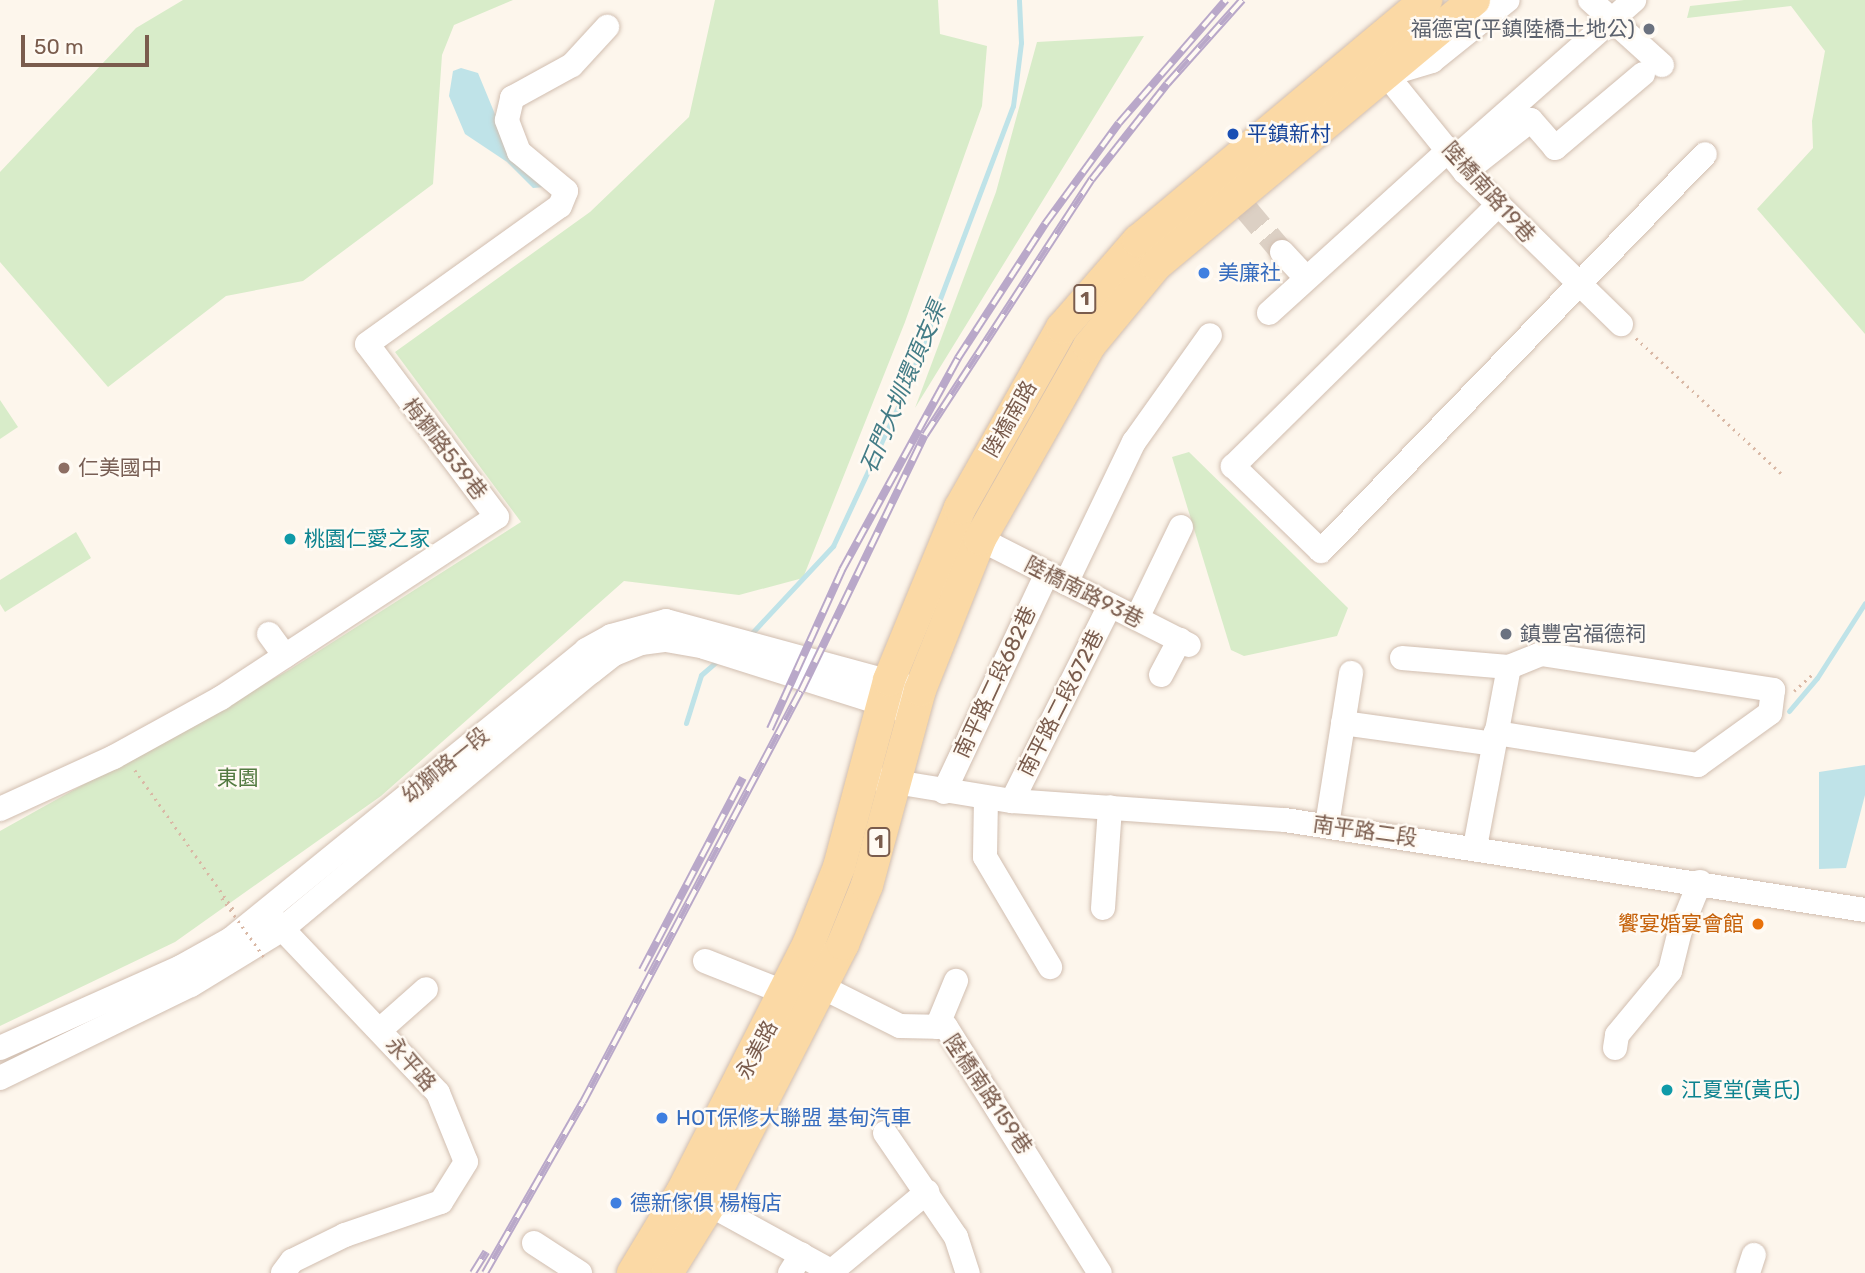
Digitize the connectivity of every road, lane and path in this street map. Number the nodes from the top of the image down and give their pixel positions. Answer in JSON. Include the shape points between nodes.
{"nodes":[{"id":1,"x":1426,"y":0,"type":"edge"},
{"id":2,"x":1474,"y":0,"type":"edge"},
{"id":3,"x":1508,"y":0,"type":"edge"},
{"id":4,"x":1590,"y":0,"type":"edge"},
{"id":5,"x":1634,"y":0,"type":"edge"},
{"id":6,"x":1611,"y":21,"type":"junction"},
{"id":7,"x":607,"y":27,"type":"dead end"},
{"id":8,"x":1376,"y":62,"type":"junction"},
{"id":9,"x":1705,"y":154,"type":"dead end"},
{"id":10,"x":1456,"y":160,"type":"junction"},
{"id":11,"x":1497,"y":206,"type":"junction"},
{"id":12,"x":1282,"y":252,"type":"tunnel mouth"},
{"id":13,"x":1305,"y":277,"type":"junction"},
{"id":14,"x":1580,"y":288,"type":"junction"},
{"id":15,"x":1269,"y":313,"type":"dead end"},
{"id":16,"x":1621,"y":324,"type":"joint"},
{"id":17,"x":1210,"y":335,"type":"dead end"},
{"id":18,"x":1784,"y":476,"type":"dead end"},
{"id":19,"x":1181,"y":527,"type":"dead end"},
{"id":20,"x":980,"y":540,"type":"junction"},
{"id":21,"x":1056,"y":578,"type":"junction"},
{"id":22,"x":1110,"y":605,"type":"junction"},
{"id":23,"x":1137,"y":618,"type":"junction"},
{"id":24,"x":270,"y":634,"type":"dead end"},
{"id":25,"x":285,"y":656,"type":"junction"},
{"id":26,"x":1402,"y":658,"type":"dead end"},
{"id":27,"x":1509,"y":667,"type":"junction"},
{"id":28,"x":1351,"y":673,"type":"dead end"},
{"id":29,"x":1161,"y":675,"type":"dead end"},
{"id":30,"x":885,"y":692,"type":"junction"},
{"id":31,"x":917,"y":702,"type":"junction"},
{"id":32,"x":1343,"y":723,"type":"junction"},
{"id":33,"x":1495,"y":738,"type":"junction"},
{"id":34,"x":122,"y":752,"type":"junction"},
{"id":35,"x":862,"y":776,"type":"junction"},
{"id":36,"x":895,"y":782,"type":"junction"},
{"id":37,"x":944,"y":792,"type":"junction"},
{"id":38,"x":986,"y":798,"type":"junction"},
{"id":39,"x":1012,"y":801,"type":"junction"},
{"id":40,"x":1110,"y":807,"type":"junction"},
{"id":41,"x":0,"y":809,"type":"edge"},
{"id":42,"x":1327,"y":825,"type":"junction"},
{"id":43,"x":1475,"y":847,"type":"junction"},
{"id":44,"x":1700,"y":882,"type":"junction"},
{"id":45,"x":223,"y":897,"type":"junction"},
{"id":46,"x":1103,"y":908,"type":"dead end"},
{"id":47,"x":1865,"y":910,"type":"edge"},
{"id":48,"x":274,"y":921,"type":"junction"},
{"id":49,"x":247,"y":927,"type":"junction"},
{"id":50,"x":265,"y":958,"type":"dead end"},
{"id":51,"x":705,"y":961,"type":"dead end"},
{"id":52,"x":1050,"y":967,"type":"dead end"},
{"id":53,"x":956,"y":981,"type":"dead end"},
{"id":54,"x":801,"y":984,"type":"junction"},
{"id":55,"x":426,"y":989,"type":"dead end"},
{"id":56,"x":937,"y":1027,"type":"junction"},
{"id":57,"x":381,"y":1029,"type":"junction"},
{"id":58,"x":0,"y":1035,"type":"edge"},
{"id":59,"x":26,"y":1036,"type":"junction"},
{"id":60,"x":0,"y":1048,"type":"edge"},
{"id":61,"x":1615,"y":1048,"type":"dead end"},
{"id":62,"x":0,"y":1078,"type":"edge"},
{"id":63,"x":885,"y":1133,"type":"dead end"},
{"id":64,"x":927,"y":1192,"type":"junction"},
{"id":65,"x":696,"y":1197,"type":"junction"},
{"id":66,"x":534,"y":1243,"type":"dead end"},
{"id":67,"x":796,"y":1263,"type":"edge"},
{"id":68,"x":833,"y":1272,"type":"edge"},
{"id":69,"x":283,"y":1273,"type":"edge"},
{"id":70,"x":580,"y":1273,"type":"edge"},
{"id":71,"x":634,"y":1273,"type":"edge"},
{"id":72,"x":667,"y":1273,"type":"edge"},
{"id":73,"x":968,"y":1273,"type":"edge"},
{"id":74,"x":1100,"y":1273,"type":"edge"}],
"edges":[{"from":1,"to":8,"type":"main road","name":"陸橋南路","number":"1"},
{"from":2,"to":8,"type":"main road","name":"陸橋南路","number":"1"},
{"from":3,"to":8,"type":"street","name":"陸橋南路","via":[[1432,61]]},
{"from":4,"to":6,"type":"street"},
{"from":5,"to":6,"type":"street"},
{"from":6,"to":10,"type":"street"},
{"from":6,"to":10,"type":"street","via":[[1652,69],[1555,148],[1531,120]]},
{"from":7,"to":25,"type":"street","name":"梅獅路539巷","via":[[572,65],[512,98],[507,120],[519,152],[566,191],[560,206],[367,344],[497,517]]},
{"from":8,"to":10,"type":"street","name":"陸橋南路19巷"},
{"from":8,"to":20,"type":"main road","name":"陸橋南路","number":"1","via":[[1241,203],[1156,265],[1110,318],[1032,441]]},
{"from":8,"to":30,"type":"main road","name":"陸橋南路","number":"1","via":[[1138,241],[1062,328],[960,508]]},
{"from":9,"to":14,"type":"street"},
{"from":10,"to":11,"type":"street","name":"陸橋南路19巷"},
{"from":10,"to":13,"type":"street"},
{"from":11,"to":14,"type":"street","name":"陸橋南路19巷"},
{"from":11,"to":14,"type":"street","via":[[1233,466],[1321,551]]},
{"from":12,"to":13,"type":"street"},
{"from":13,"to":15,"type":"street"},
{"from":14,"to":16,"type":"street","name":"陸橋南路19巷"},
{"from":16,"to":18,"type":"path"},
{"from":17,"to":21,"type":"street","name":"南平路二段682巷","via":[[1134,442]]},
{"from":19,"to":23,"type":"street"},
{"from":20,"to":21,"type":"street","name":"陸橋南路93巷"},
{"from":20,"to":31,"type":"main road","name":"陸橋南路","number":"1"},
{"from":21,"to":22,"type":"street","name":"陸橋南路93巷"},
{"from":21,"to":37,"type":"street","name":"南平路二段682巷"},
{"from":22,"to":23,"type":"street","name":"陸橋南路93巷"},
{"from":22,"to":39,"type":"street","name":"南平路二段672巷"},
{"from":23,"to":29,"type":"street","name":"陸橋南路93巷","via":[[1184,642]]},
{"from":24,"to":25,"type":"street"},
{"from":25,"to":34,"type":"street","name":"梅獅路539巷"},
{"from":26,"to":27,"type":"street"},
{"from":27,"to":33,"type":"street"},
{"from":27,"to":33,"type":"street","via":[[1541,654],[1773,690],[1770,713],[1698,765]]},
{"from":28,"to":32,"type":"street"},
{"from":30,"to":31,"type":"street","name":"幼獅路一段"},
{"from":30,"to":35,"type":"main road","name":"陸橋南路","number":"1"},
{"from":30,"to":48,"type":"street","name":"幼獅路一段","via":[[707,629],[666,621],[642,624],[586,650]]},
{"from":31,"to":36,"type":"main road","name":"陸橋南路","number":"1"},
{"from":32,"to":33,"type":"street"},
{"from":32,"to":42,"type":"street"},
{"from":33,"to":43,"type":"street"},
{"from":34,"to":41,"type":"street","name":"梅獅路539巷"},
{"from":34,"to":45,"type":"path"},
{"from":35,"to":36,"type":"street","name":"南平路二段"},
{"from":35,"to":54,"type":"main road","name":"陸橋南路","number":"1","via":[[839,867]]},
{"from":36,"to":37,"type":"street","name":"南平路二段"},
{"from":36,"to":54,"type":"main road","name":"陸橋南路","number":"1","via":[[867,885]]},
{"from":37,"to":38,"type":"street","name":"南平路二段"},
{"from":38,"to":39,"type":"street","name":"南平路二段"},
{"from":38,"to":52,"type":"street","via":[[985,857]]},
{"from":39,"to":40,"type":"street","name":"南平路二段"},
{"from":40,"to":42,"type":"street","name":"南平路二段"},
{"from":40,"to":46,"type":"street"},
{"from":42,"to":43,"type":"street","name":"南平路二段"},
{"from":43,"to":44,"type":"street","name":"南平路二段"},
{"from":44,"to":47,"type":"street","name":"南平路二段"},
{"from":44,"to":61,"type":"street","via":[[1670,971],[1617,1035]]},
{"from":45,"to":49,"type":"path"},
{"from":45,"to":50,"type":"path","bridge":true},
{"from":48,"to":49,"type":"street","name":"幼獅路一段"},
{"from":48,"to":57,"type":"street","name":"永平路"},
{"from":48,"to":62,"type":"street","name":"幼獅路一段","via":[[191,985]]},
{"from":49,"to":59,"type":"street","name":"幼獅路一段","via":[[181,968]]},
{"from":51,"to":54,"type":"street","name":"陸橋南路159巷"},
{"from":53,"to":56,"type":"street"},
{"from":54,"to":56,"type":"street","name":"陸橋南路159巷","via":[[900,1026]]},
{"from":54,"to":65,"type":"main road","name":"永美路","number":"1"},
{"from":55,"to":57,"type":"street"},
{"from":56,"to":74,"type":"street","name":"陸橋南路159巷","via":[[946,1027]]},
{"from":57,"to":69,"type":"street","name":"永平路","via":[[438,1093],[466,1162],[441,1202],[345,1235],[292,1261]]},
{"from":58,"to":59,"type":"street"},
{"from":59,"to":60,"type":"street","name":"幼獅路一段"},
{"from":63,"to":64,"type":"street"},
{"from":64,"to":68,"type":"street"},
{"from":64,"to":73,"type":"street","via":[[956,1237]]},
{"from":65,"to":67,"type":"street"},
{"from":65,"to":71,"type":"main road","name":"永美路","number":"1"},
{"from":65,"to":72,"type":"main road","name":"永美路","number":"1"},
{"from":66,"to":70,"type":"street"},
{"from":67,"to":68,"type":"street"}]}
